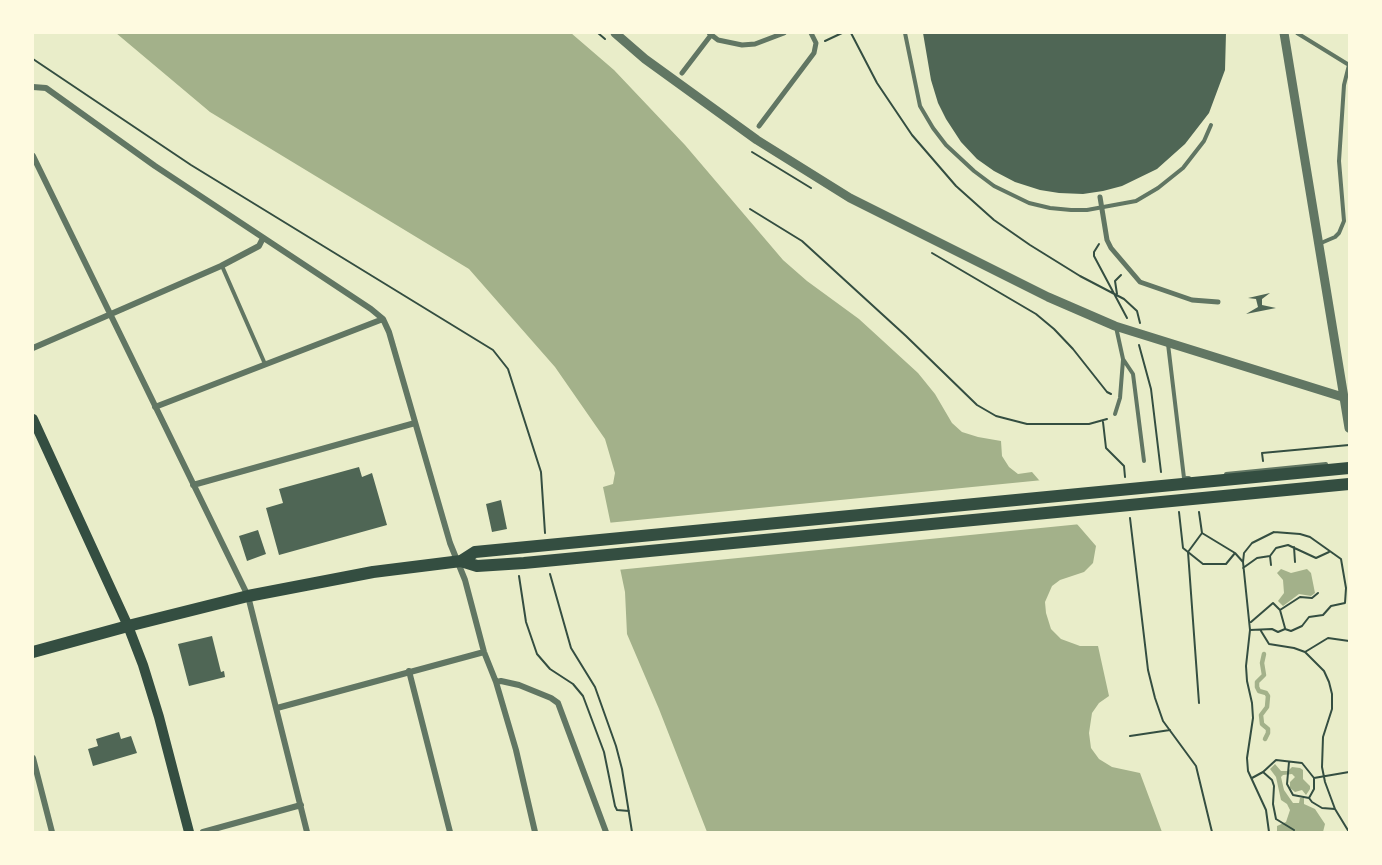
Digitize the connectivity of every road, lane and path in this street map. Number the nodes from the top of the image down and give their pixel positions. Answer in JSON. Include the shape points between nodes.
{"nodes":[{"id":1,"x":615,"y":33,"type":"edge"},
{"id":2,"x":784,"y":33,"type":"edge"},
{"id":3,"x":811,"y":33,"type":"edge"},
{"id":4,"x":842,"y":33,"type":"edge"},
{"id":5,"x":851,"y":33,"type":"edge"},
{"id":6,"x":905,"y":33,"type":"edge"},
{"id":7,"x":1284,"y":33,"type":"edge"},
{"id":8,"x":1297,"y":33,"type":"edge"},
{"id":9,"x":710,"y":34,"type":"edge"},
{"id":10,"x":825,"y":41,"type":"dead end"},
{"id":11,"x":1349,"y":65,"type":"edge"},
{"id":12,"x":682,"y":74,"type":"dead end"},
{"id":13,"x":33,"y":87,"type":"edge"},
{"id":14,"x":1211,"y":125,"type":"dead end"},
{"id":15,"x":759,"y":126,"type":"dead end"},
{"id":16,"x":33,"y":156,"type":"edge"},
{"id":17,"x":1100,"y":197,"type":"dead end"},
{"id":18,"x":750,"y":209,"type":"dead end"},
{"id":19,"x":263,"y":238,"type":"junction"},
{"id":20,"x":1107,"y":240,"type":"junction"},
{"id":21,"x":1318,"y":243,"type":"junction"},
{"id":22,"x":221,"y":266,"type":"junction"},
{"id":23,"x":1100,"y":266,"type":"dead end"},
{"id":24,"x":1127,"y":268,"type":"junction"},
{"id":25,"x":1117,"y":295,"type":"junction"},
{"id":26,"x":1218,"y":302,"type":"dead end"},
{"id":27,"x":110,"y":314,"type":"junction"},
{"id":28,"x":383,"y":320,"type":"junction"},
{"id":29,"x":1140,"y":322,"type":"dead end"},
{"id":30,"x":1115,"y":326,"type":"junction"},
{"id":31,"x":1167,"y":341,"type":"junction"},
{"id":32,"x":33,"y":348,"type":"edge"},
{"id":33,"x":1123,"y":359,"type":"junction"},
{"id":34,"x":265,"y":364,"type":"junction"},
{"id":35,"x":1346,"y":398,"type":"edge"},
{"id":36,"x":155,"y":407,"type":"junction"},
{"id":37,"x":1114,"y":414,"type":"joint"},
{"id":38,"x":33,"y":418,"type":"edge"},
{"id":39,"x":1103,"y":422,"type":"junction"},
{"id":40,"x":415,"y":423,"type":"junction"},
{"id":41,"x":1349,"y":428,"type":"edge"},
{"id":42,"x":1349,"y":445,"type":"edge"},
{"id":43,"x":1144,"y":461,"type":"dead end"},
{"id":44,"x":1263,"y":464,"type":"dead end"},
{"id":45,"x":1326,"y":464,"type":"dead end"},
{"id":46,"x":1349,"y":468,"type":"edge"},
{"id":47,"x":1125,"y":478,"type":"dead end"},
{"id":48,"x":1349,"y":484,"type":"edge"},
{"id":49,"x":193,"y":485,"type":"junction"},
{"id":50,"x":1178,"y":503,"type":"dead end"},
{"id":51,"x":1130,"y":512,"type":"dead end"},
{"id":52,"x":1294,"y":547,"type":"junction"},
{"id":53,"x":1188,"y":552,"type":"junction"},
{"id":54,"x":1235,"y":552,"type":"junction"},
{"id":55,"x":1329,"y":552,"type":"junction"},
{"id":56,"x":1270,"y":556,"type":"junction"},
{"id":57,"x":459,"y":561,"type":"junction"},
{"id":58,"x":1243,"y":562,"type":"junction"},
{"id":59,"x":1295,"y":562,"type":"dead end"},
{"id":60,"x":1271,"y":565,"type":"dead end"},
{"id":61,"x":1244,"y":568,"type":"junction"},
{"id":62,"x":519,"y":576,"type":"dead end"},
{"id":63,"x":1318,"y":593,"type":"dead end"},
{"id":64,"x":248,"y":596,"type":"junction"},
{"id":65,"x":1280,"y":610,"type":"junction"},
{"id":66,"x":1250,"y":623,"type":"junction"},
{"id":67,"x":128,"y":626,"type":"junction"},
{"id":68,"x":1285,"y":628,"type":"junction"},
{"id":69,"x":1250,"y":630,"type":"junction"},
{"id":70,"x":1261,"y":631,"type":"junction"},
{"id":71,"x":1349,"y":641,"type":"edge"},
{"id":72,"x":33,"y":652,"type":"edge"},
{"id":73,"x":484,"y":652,"type":"junction"},
{"id":74,"x":1305,"y":652,"type":"junction"},
{"id":75,"x":409,"y":671,"type":"junction"},
{"id":76,"x":496,"y":682,"type":"junction"},
{"id":77,"x":1200,"y":703,"type":"dead end"},
{"id":78,"x":277,"y":708,"type":"junction"},
{"id":79,"x":1170,"y":730,"type":"junction"},
{"id":80,"x":1130,"y":735,"type":"dead end"},
{"id":81,"x":33,"y":758,"type":"edge"},
{"id":82,"x":1289,"y":762,"type":"junction"},
{"id":83,"x":1263,"y":772,"type":"junction"},
{"id":84,"x":1349,"y":772,"type":"edge"},
{"id":85,"x":1324,"y":777,"type":"junction"},
{"id":86,"x":1251,"y":778,"type":"junction"},
{"id":87,"x":1314,"y":778,"type":"junction"},
{"id":88,"x":1309,"y":798,"type":"junction"},
{"id":89,"x":1273,"y":804,"type":"junction"},
{"id":90,"x":301,"y":805,"type":"junction"},
{"id":91,"x":1335,"y":809,"type":"junction"},
{"id":92,"x":1266,"y":810,"type":"junction"},
{"id":93,"x":628,"y":811,"type":"dead end"},
{"id":94,"x":1294,"y":830,"type":"dead end"},
{"id":95,"x":52,"y":832,"type":"edge"},
{"id":96,"x":189,"y":832,"type":"edge"},
{"id":97,"x":203,"y":832,"type":"edge"},
{"id":98,"x":307,"y":832,"type":"edge"},
{"id":99,"x":450,"y":832,"type":"edge"},
{"id":100,"x":535,"y":832,"type":"edge"},
{"id":101,"x":606,"y":832,"type":"edge"},
{"id":102,"x":1212,"y":832,"type":"edge"},
{"id":103,"x":1269,"y":832,"type":"edge"},
{"id":104,"x":1349,"y":832,"type":"edge"}],
"edges":[{"from":1,"to":30,"type":"street","via":[[757,140],[850,198],[1048,297]]},
{"from":2,"to":9,"type":"street","via":[[742,45],[727,44]]},
{"from":3,"to":15,"type":"street","via":[[816,43],[814,53]]},
{"from":4,"to":10,"type":"path"},
{"from":5,"to":25,"type":"path","via":[[877,83],[912,135],[956,186],[1030,245]]},
{"from":6,"to":14,"type":"lane","via":[[920,106],[933,128],[974,171],[994,186],[1029,202],[1050,208],[1087,210],[1136,201],[1183,168]]},
{"from":7,"to":21,"type":"street"},
{"from":8,"to":11,"type":"lane"},
{"from":9,"to":12,"type":"street"},
{"from":11,"to":21,"type":"lane","via":[[1339,161],[1344,221],[1335,237]]},
{"from":13,"to":19,"type":"street","via":[[46,88]]},
{"from":16,"to":27,"type":"street"},
{"from":17,"to":20,"type":"street"},
{"from":18,"to":39,"type":"path","via":[[802,241],[977,405],[996,416],[1027,424]]},
{"from":19,"to":22,"type":"street","via":[[259,246]]},
{"from":19,"to":28,"type":"street"},
{"from":20,"to":23,"type":"path","via":[[1098,244],[1094,252]]},
{"from":20,"to":24,"type":"street"},
{"from":21,"to":35,"type":"street"},
{"from":22,"to":27,"type":"street"},
{"from":22,"to":34,"type":"lane"},
{"from":24,"to":25,"type":"path","via":[[1115,281]]},
{"from":24,"to":26,"type":"street","via":[[1140,282],[1158,290],[1192,300]]},
{"from":25,"to":29,"type":"path","via":[[1137,311]]},
{"from":27,"to":32,"type":"street"},
{"from":27,"to":36,"type":"street"},
{"from":28,"to":34,"type":"street"},
{"from":28,"to":40,"type":"street"},
{"from":30,"to":31,"type":"street"},
{"from":30,"to":33,"type":"lane"},
{"from":31,"to":35,"type":"street"},
{"from":31,"to":45,"type":"lane","via":[[1184,478]]},
{"from":33,"to":37,"type":"lane","via":[[1120,398]]},
{"from":33,"to":43,"type":"lane","via":[[1132,374]]},
{"from":34,"to":36,"type":"street"},
{"from":35,"to":41,"type":"street"},
{"from":36,"to":49,"type":"street"},
{"from":37,"to":39,"type":"path"},
{"from":38,"to":67,"type":"main road"},
{"from":39,"to":47,"type":"path","via":[[1106,448],[1124,466]]},
{"from":40,"to":49,"type":"street"},
{"from":40,"to":57,"type":"street","via":[[450,543]]},
{"from":42,"to":44,"type":"path","via":[[1262,453]]},
{"from":46,"to":57,"type":"main road","via":[[475,552]]},
{"from":48,"to":57,"type":"main road","via":[[524,563],[477,566]]},
{"from":49,"to":64,"type":"street"},
{"from":50,"to":53,"type":"path","via":[[1183,548]]},
{"from":51,"to":79,"type":"path","via":[[1148,670],[1163,721]]},
{"from":52,"to":55,"type":"path","via":[[1316,558]]},
{"from":52,"to":56,"type":"path","via":[[1276,548]]},
{"from":52,"to":59,"type":"path"},
{"from":53,"to":54,"type":"path","via":[[1203,564],[1226,564]]},
{"from":53,"to":54,"type":"path","via":[[1202,533]]},
{"from":53,"to":77,"type":"path"},
{"from":54,"to":58,"type":"path"},
{"from":55,"to":58,"type":"path","via":[[1310,537],[1274,532],[1252,543]]},
{"from":55,"to":68,"type":"path","via":[[1341,559],[1345,603],[1330,606],[1323,615],[1309,617],[1292,631]]},
{"from":56,"to":60,"type":"path"},
{"from":56,"to":61,"type":"path","via":[[1257,558]]},
{"from":57,"to":64,"type":"main road","via":[[373,572]]},
{"from":57,"to":73,"type":"street"},
{"from":58,"to":61,"type":"path"},
{"from":61,"to":66,"type":"path"},
{"from":62,"to":93,"type":"path","via":[[526,622],[537,654],[583,696],[604,752],[615,806],[617,810]]},
{"from":63,"to":65,"type":"path","via":[[1312,598],[1300,597]]},
{"from":64,"to":67,"type":"main road"},
{"from":64,"to":78,"type":"street"},
{"from":65,"to":66,"type":"path","via":[[1273,603]]},
{"from":65,"to":68,"type":"path"},
{"from":66,"to":69,"type":"path"},
{"from":67,"to":72,"type":"main road"},
{"from":67,"to":96,"type":"main road","via":[[154,699]]},
{"from":68,"to":70,"type":"path","via":[[1278,632]]},
{"from":69,"to":70,"type":"path"},
{"from":69,"to":86,"type":"path","via":[[1246,666],[1253,718],[1247,758]]},
{"from":70,"to":74,"type":"path","via":[[1269,644]]},
{"from":71,"to":74,"type":"path","via":[[1328,638]]},
{"from":73,"to":75,"type":"street"},
{"from":73,"to":76,"type":"street"},
{"from":74,"to":85,"type":"path","via":[[1324,671],[1332,694],[1332,709],[1323,737]]},
{"from":75,"to":78,"type":"street"},
{"from":75,"to":99,"type":"street"},
{"from":76,"to":100,"type":"street"},
{"from":76,"to":101,"type":"street","via":[[519,685],[558,704]]},
{"from":78,"to":90,"type":"street"},
{"from":79,"to":80,"type":"path"},
{"from":79,"to":102,"type":"path","via":[[1196,766]]},
{"from":81,"to":95,"type":"street"},
{"from":82,"to":83,"type":"path","via":[[1276,760]]},
{"from":82,"to":87,"type":"path","via":[[1302,763]]},
{"from":82,"to":88,"type":"path","via":[[1289,789],[1293,795]]},
{"from":83,"to":86,"type":"path"},
{"from":83,"to":89,"type":"path","via":[[1274,786]]},
{"from":84,"to":85,"type":"path"},
{"from":85,"to":87,"type":"path"},
{"from":85,"to":91,"type":"path"},
{"from":86,"to":92,"type":"path"},
{"from":87,"to":88,"type":"path"},
{"from":88,"to":91,"type":"path","via":[[1322,808]]},
{"from":89,"to":92,"type":"path"},
{"from":89,"to":94,"type":"path","via":[[1276,819]]},
{"from":90,"to":97,"type":"street"},
{"from":90,"to":98,"type":"street"},
{"from":91,"to":104,"type":"path"},
{"from":92,"to":103,"type":"path"}]}
